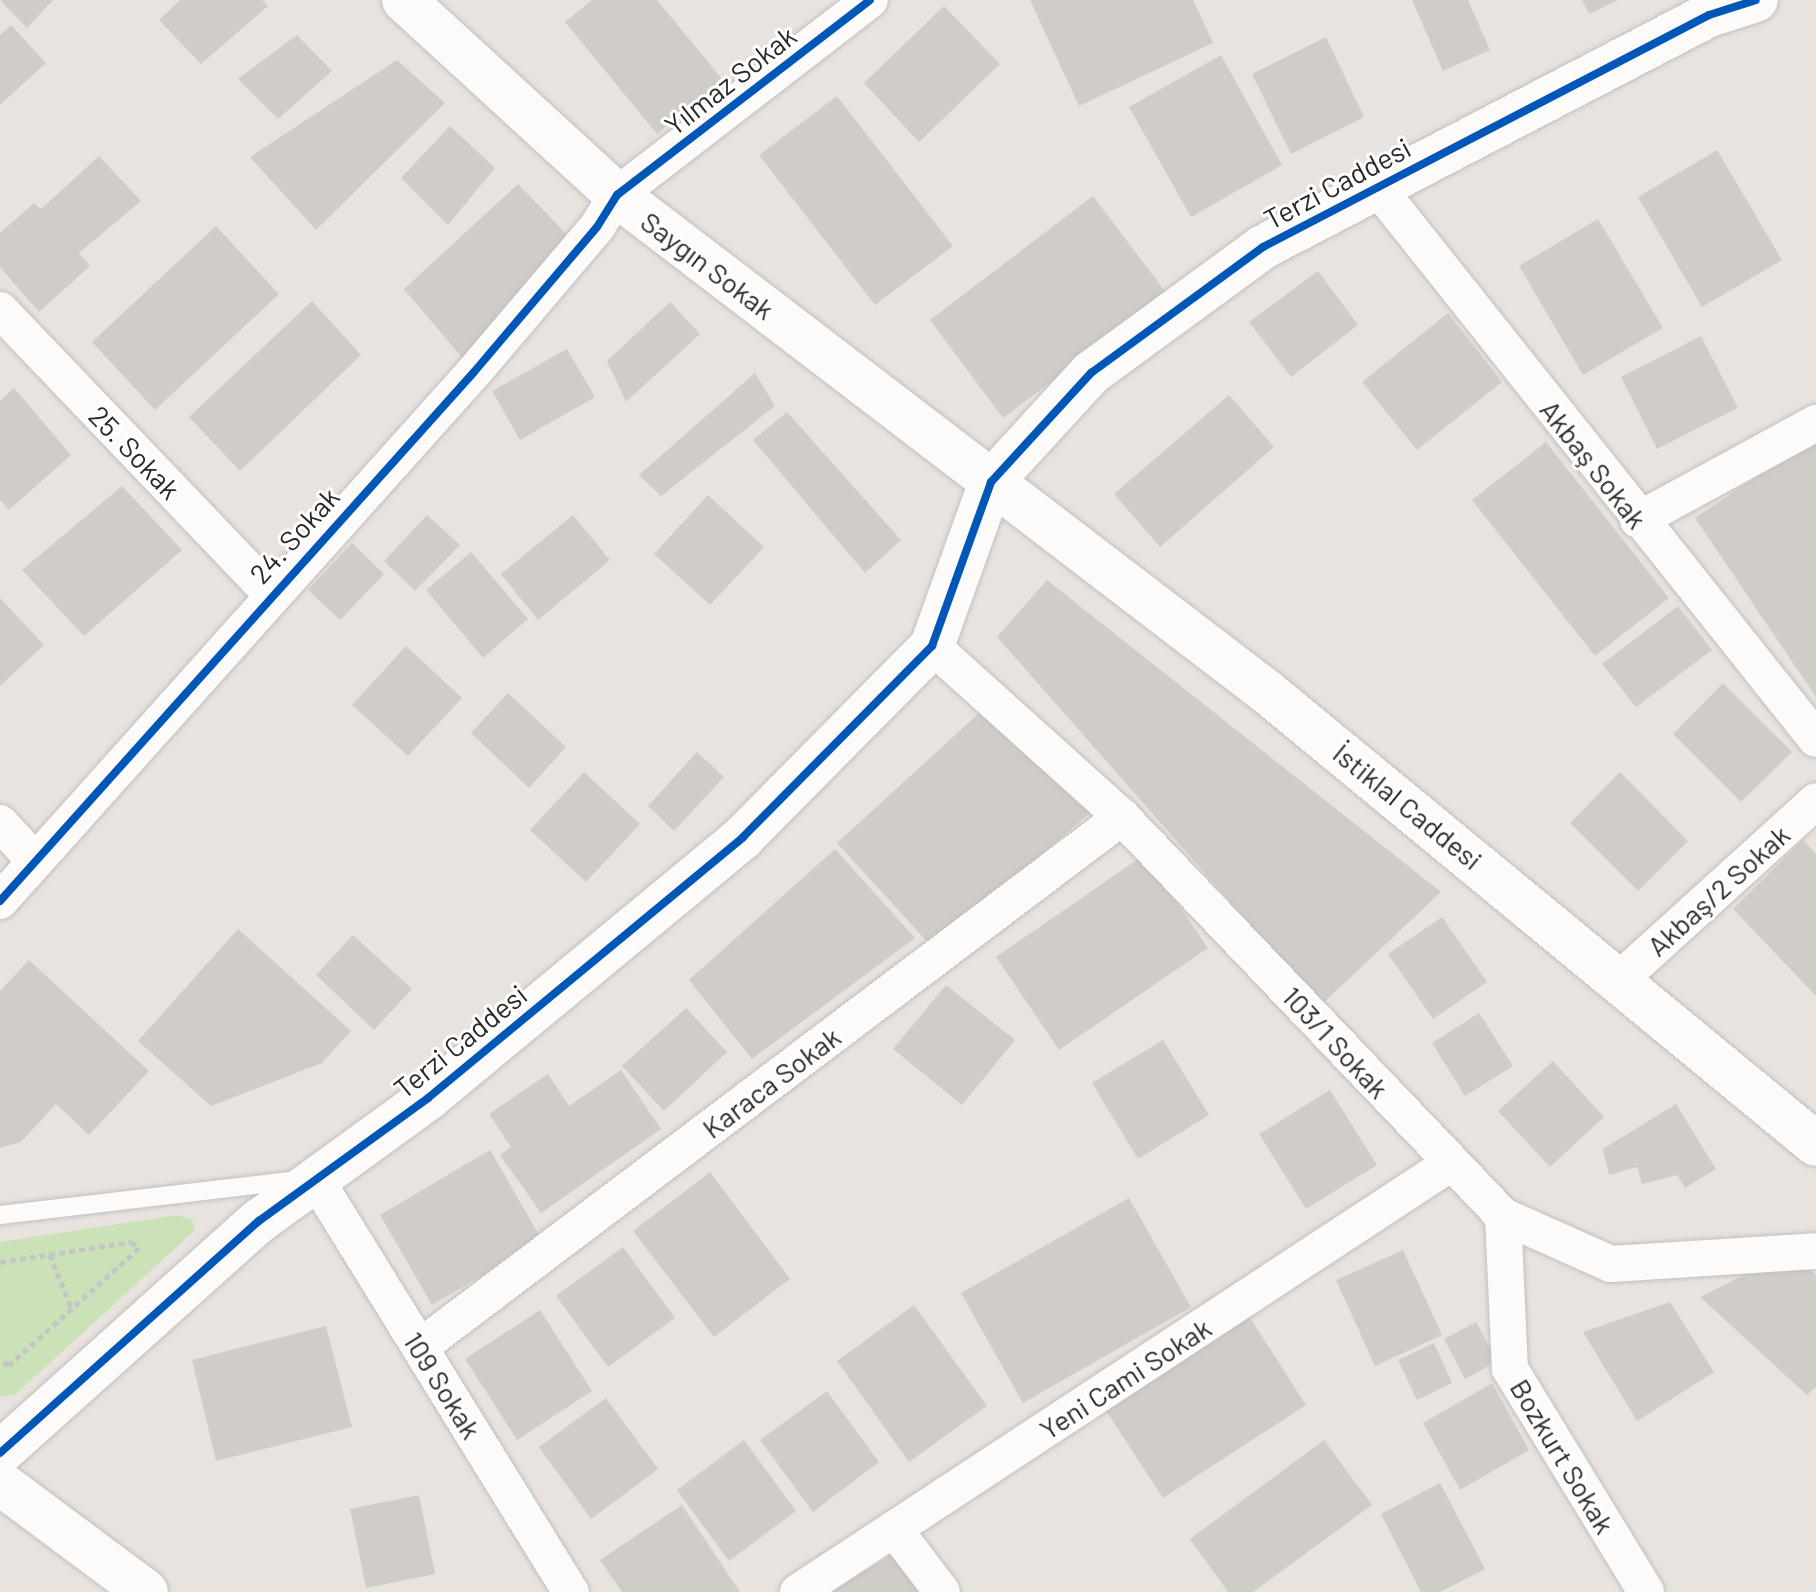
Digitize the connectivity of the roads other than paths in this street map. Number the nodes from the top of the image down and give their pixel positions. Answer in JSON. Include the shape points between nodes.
{"nodes":[{"id":1,"x":404,"y":0,"type":"edge"},
{"id":2,"x":870,"y":0,"type":"edge"},
{"id":3,"x":1756,"y":0,"type":"edge"},
{"id":4,"x":1706,"y":7,"type":"edge"},
{"id":5,"x":1377,"y":187,"type":"junction"},
{"id":6,"x":617,"y":195,"type":"junction"},
{"id":7,"x":0,"y":310,"type":"edge"},
{"id":8,"x":1816,"y":423,"type":"edge"},
{"id":9,"x":991,"y":482,"type":"junction"},
{"id":10,"x":1638,"y":520,"type":"junction"},
{"id":11,"x":270,"y":593,"type":"junction"},
{"id":12,"x":932,"y":646,"type":"junction"},
{"id":13,"x":1816,"y":739,"type":"edge"},
{"id":14,"x":1816,"y":801,"type":"edge"},
{"id":15,"x":1122,"y":817,"type":"junction"},
{"id":16,"x":0,"y":823,"type":"edge"},
{"id":17,"x":35,"y":861,"type":"junction"},
{"id":18,"x":0,"y":901,"type":"edge"},
{"id":19,"x":1621,"y":978,"type":"junction"},
{"id":20,"x":1816,"y":1144,"type":"edge"},
{"id":21,"x":1451,"y":1163,"type":"junction"},
{"id":22,"x":315,"y":1178,"type":"junction"},
{"id":23,"x":0,"y":1215,"type":"edge"},
{"id":24,"x":1503,"y":1216,"type":"junction"},
{"id":25,"x":1816,"y":1251,"type":"edge"},
{"id":26,"x":420,"y":1347,"type":"junction"},
{"id":27,"x":0,"y":1453,"type":"edge"},
{"id":28,"x":0,"y":1483,"type":"edge"},
{"id":29,"x":894,"y":1529,"type":"junction"},
{"id":30,"x":146,"y":1592,"type":"edge"},
{"id":31,"x":571,"y":1592,"type":"edge"},
{"id":32,"x":798,"y":1592,"type":"edge"},
{"id":33,"x":942,"y":1592,"type":"edge"},
{"id":34,"x":1646,"y":1592,"type":"edge"}],
"edges":[{"from":1,"to":6,"type":"street","name":"Saygın Sokak"},
{"from":2,"to":6,"type":"street","name":"Yılmaz Sokak"},
{"from":3,"to":4,"type":"street","name":"Terzi Caddesi"},
{"from":4,"to":5,"type":"street","name":"Terzi Caddesi"},
{"from":5,"to":9,"type":"street","name":"Terzi Caddesi","via":[[1263,247],[1091,373]]},
{"from":5,"to":10,"type":"street","name":"Akbaş Sokak"},
{"from":6,"to":9,"type":"street","name":"Saygın Sokak"},
{"from":6,"to":11,"type":"street","name":"24. Sokak","via":[[597,227],[474,372]]},
{"from":7,"to":11,"type":"street","name":"25. Sokak"},
{"from":8,"to":10,"type":"street"},
{"from":9,"to":12,"type":"street","via":[[981,523]]},
{"from":9,"to":19,"type":"street","name":"İstiklal Caddesi","via":[[1267,692]]},
{"from":10,"to":13,"type":"street","name":"Akbaş Sokak"},
{"from":11,"to":17,"type":"street","name":"24. Sokak"},
{"from":12,"to":15,"type":"street","name":"103/1 Sokak"},
{"from":12,"to":22,"type":"street","name":"Terzi Caddesi","via":[[743,837],[428,1098]]},
{"from":14,"to":19,"type":"street","name":"Akbaş/2 Sokak"},
{"from":15,"to":21,"type":"street","name":"103/1 Sokak"},
{"from":15,"to":26,"type":"street","name":"Karaca Sokak"},
{"from":16,"to":17,"type":"street"},
{"from":17,"to":18,"type":"street","name":"24. Sokak"},
{"from":19,"to":20,"type":"street","name":"İstiklal Caddesi"},
{"from":21,"to":24,"type":"street","name":"103/1 Sokak"},
{"from":21,"to":29,"type":"street","name":"Yeni Cami Sokak"},
{"from":22,"to":23,"type":"lane"},
{"from":22,"to":26,"type":"street","name":"109 Sokak"},
{"from":22,"to":27,"type":"street","name":"Terzi Caddesi","via":[[259,1221]]},
{"from":24,"to":25,"type":"street","name":"103/1 Sokak","via":[[1611,1264]]},
{"from":24,"to":34,"type":"street","name":"Bozkurt Sokak","via":[[1510,1369]]},
{"from":26,"to":31,"type":"street","name":"109 Sokak"},
{"from":28,"to":30,"type":"street"},
{"from":29,"to":32,"type":"street","name":"Yeni Cami Sokak"},
{"from":29,"to":33,"type":"street"}]}
